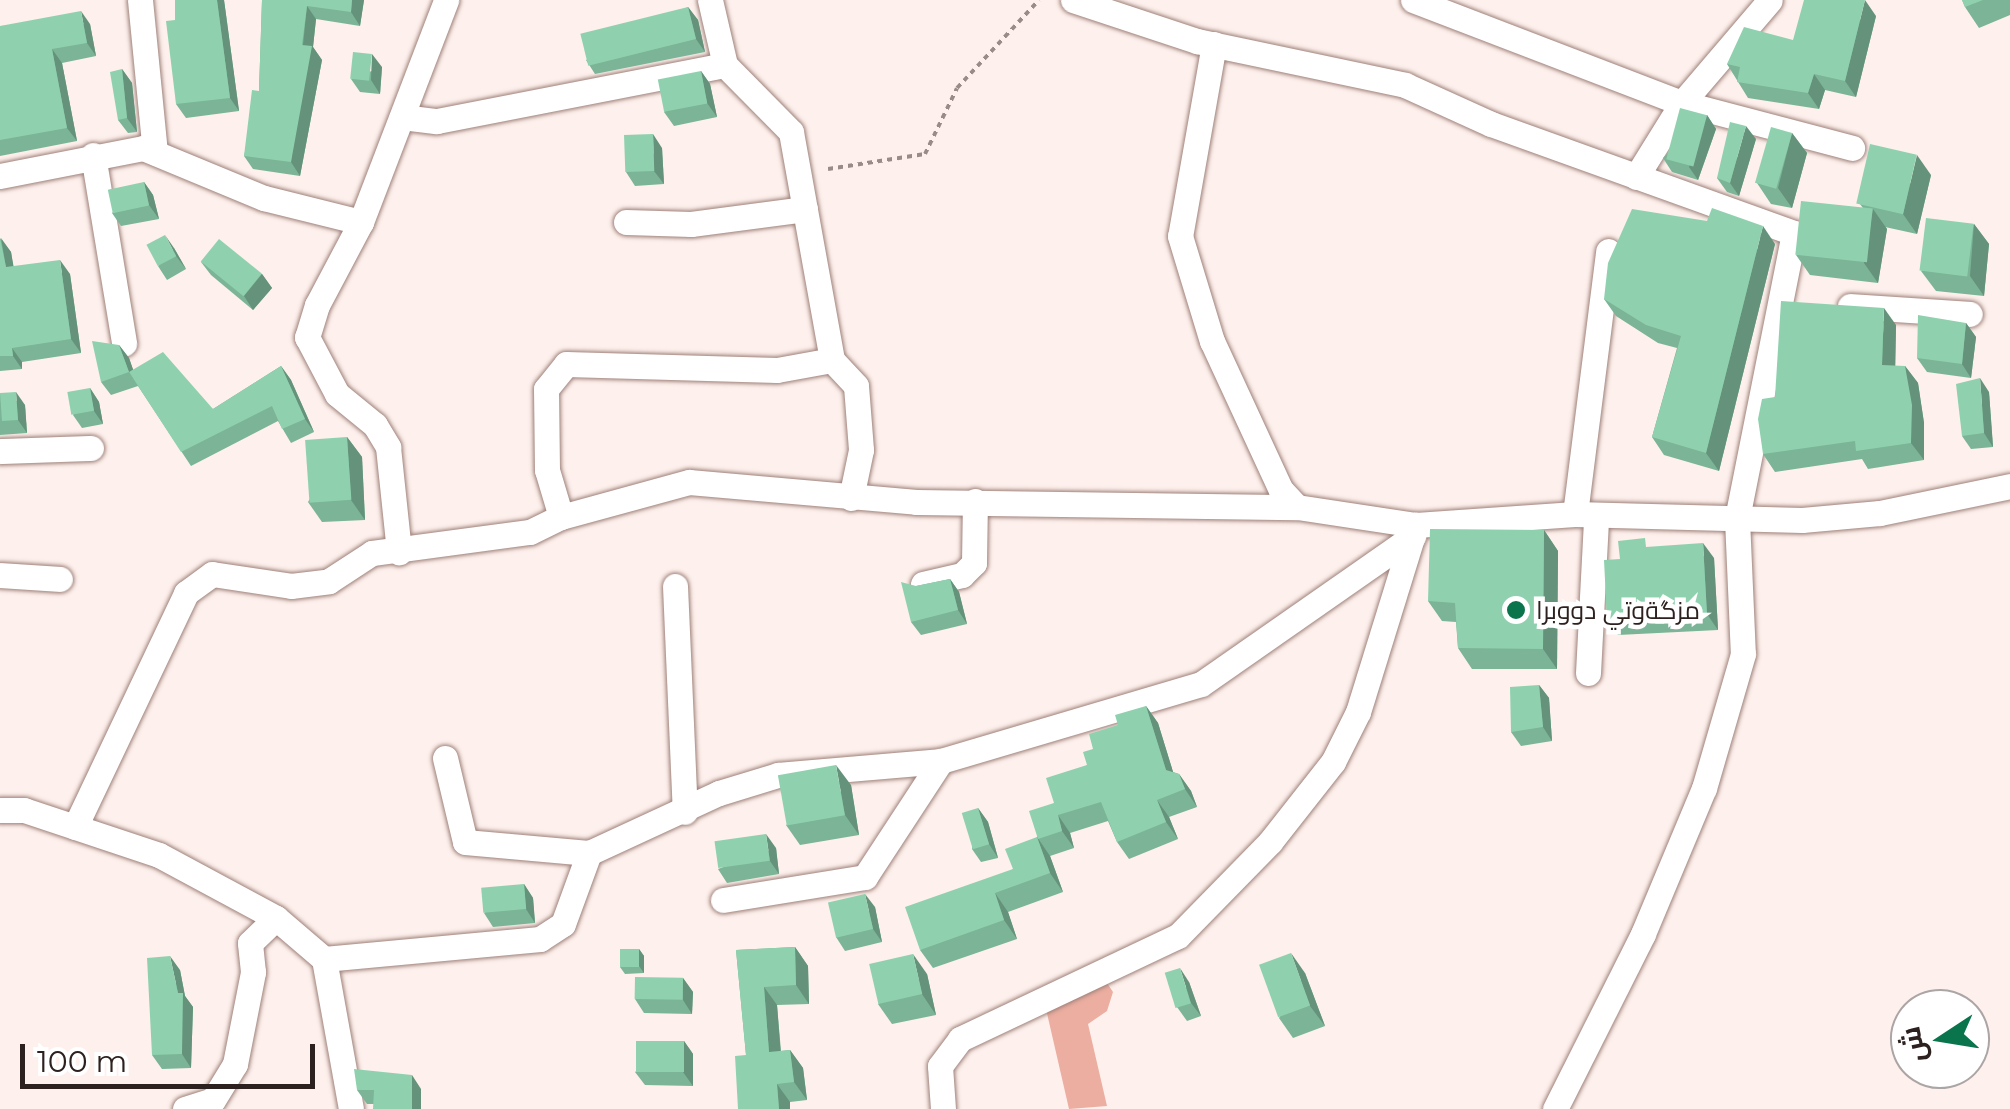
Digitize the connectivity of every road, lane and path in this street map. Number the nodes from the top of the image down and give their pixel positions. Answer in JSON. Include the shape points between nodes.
{"nodes":[{"id":1,"x":140,"y":0,"type":"edge"},
{"id":2,"x":446,"y":0,"type":"edge"},
{"id":3,"x":710,"y":0,"type":"edge"},
{"id":4,"x":1039,"y":0,"type":"edge"},
{"id":5,"x":1073,"y":0,"type":"edge"},
{"id":6,"x":1413,"y":0,"type":"edge"},
{"id":7,"x":1770,"y":0,"type":"edge"},
{"id":8,"x":1214,"y":44,"type":"junction"},
{"id":9,"x":726,"y":65,"type":"junction"},
{"id":10,"x":1682,"y":103,"type":"junction"},
{"id":11,"x":402,"y":117,"type":"junction"},
{"id":12,"x":1852,"y":148,"type":"dead end"},
{"id":13,"x":154,"y":152,"type":"junction"},
{"id":14,"x":93,"y":155,"type":"junction"},
{"id":15,"x":828,"y":169,"type":"dead end"},
{"id":16,"x":0,"y":176,"type":"edge"},
{"id":17,"x":1636,"y":177,"type":"junction"},
{"id":18,"x":805,"y":209,"type":"junction"},
{"id":19,"x":361,"y":222,"type":"junction"},
{"id":20,"x":626,"y":222,"type":"dead end"},
{"id":21,"x":1608,"y":252,"type":"edge"},
{"id":22,"x":1779,"y":301,"type":"junction"},
{"id":23,"x":1970,"y":314,"type":"dead end"},
{"id":24,"x":124,"y":343,"type":"dead end"},
{"id":25,"x":832,"y":360,"type":"junction"},
{"id":26,"x":92,"y":448,"type":"dead end"},
{"id":27,"x":0,"y":451,"type":"edge"},
{"id":28,"x":2010,"y":486,"type":"edge"},
{"id":29,"x":851,"y":498,"type":"junction"},
{"id":30,"x":975,"y":501,"type":"junction"},
{"id":31,"x":1296,"y":506,"type":"junction"},
{"id":32,"x":1586,"y":516,"type":"junction"},
{"id":33,"x":561,"y":517,"type":"junction"},
{"id":34,"x":1737,"y":519,"type":"junction"},
{"id":35,"x":1415,"y":530,"type":"junction"},
{"id":36,"x":399,"y":552,"type":"junction"},
{"id":37,"x":0,"y":575,"type":"edge"},
{"id":38,"x":60,"y":579,"type":"dead end"},
{"id":39,"x":923,"y":584,"type":"edge"},
{"id":40,"x":675,"y":586,"type":"dead end"},
{"id":41,"x":1588,"y":673,"type":"dead end"},
{"id":42,"x":445,"y":758,"type":"dead end"},
{"id":43,"x":941,"y":761,"type":"junction"},
{"id":44,"x":0,"y":810,"type":"edge"},
{"id":45,"x":685,"y":812,"type":"junction"},
{"id":46,"x":74,"y":827,"type":"junction"},
{"id":47,"x":589,"y":853,"type":"junction"},
{"id":48,"x":723,"y":900,"type":"dead end"},
{"id":49,"x":276,"y":918,"type":"junction"},
{"id":50,"x":324,"y":960,"type":"junction"},
{"id":51,"x":213,"y":1105,"type":"edge"},
{"id":52,"x":184,"y":1109,"type":"edge"},
{"id":53,"x":351,"y":1109,"type":"edge"},
{"id":54,"x":943,"y":1109,"type":"edge"},
{"id":55,"x":1555,"y":1109,"type":"edge"}],
"edges":[{"from":1,"to":13,"type":"street"},
{"from":2,"to":11,"type":"street"},
{"from":3,"to":9,"type":"street"},
{"from":4,"to":15,"type":"path","via":[[957,88],[925,154]]},
{"from":5,"to":8,"type":"street"},
{"from":6,"to":10,"type":"street"},
{"from":7,"to":10,"type":"street"},
{"from":8,"to":17,"type":"street","via":[[1405,84]]},
{"from":8,"to":31,"type":"street","via":[[1180,236],[1212,341],[1281,490]]},
{"from":9,"to":11,"type":"street","via":[[437,121]]},
{"from":9,"to":18,"type":"street","via":[[791,132]]},
{"from":10,"to":12,"type":"street"},
{"from":10,"to":17,"type":"street"},
{"from":11,"to":19,"type":"street"},
{"from":13,"to":14,"type":"street"},
{"from":13,"to":19,"type":"street","via":[[264,198]]},
{"from":14,"to":16,"type":"street"},
{"from":14,"to":24,"type":"street"},
{"from":17,"to":22,"type":"street","via":[[1794,233]]},
{"from":18,"to":20,"type":"street","via":[[692,224]]},
{"from":18,"to":25,"type":"street"},
{"from":19,"to":36,"type":"street","via":[[316,305],[307,338],[337,394],[376,424],[388,447]]},
{"from":21,"to":32,"type":"street"},
{"from":22,"to":23,"type":"street"},
{"from":22,"to":34,"type":"street"},
{"from":25,"to":29,"type":"street","via":[[856,386],[861,450]]},
{"from":25,"to":33,"type":"street","via":[[777,370],[566,364],[546,389],[548,470]]},
{"from":26,"to":27,"type":"street"},
{"from":28,"to":34,"type":"street","via":[[1880,513]]},
{"from":29,"to":30,"type":"street"},
{"from":29,"to":33,"type":"street","via":[[788,486],[689,482]]},
{"from":30,"to":31,"type":"street"},
{"from":30,"to":39,"type":"street","via":[[974,563],[962,574]]},
{"from":31,"to":35,"type":"street"},
{"from":32,"to":34,"type":"street"},
{"from":32,"to":35,"type":"street"},
{"from":32,"to":41,"type":"street"},
{"from":33,"to":36,"type":"street","via":[[530,532]]},
{"from":34,"to":55,"type":"street","via":[[1743,654],[1704,788],[1643,934]]},
{"from":35,"to":43,"type":"street","via":[[1201,684]]},
{"from":35,"to":54,"type":"street","via":[[1358,712],[1333,762],[1270,842],[1178,936],[960,1039],[940,1066]]},
{"from":36,"to":46,"type":"street","via":[[372,553],[329,582],[291,586],[212,574],[198,581],[186,593]]},
{"from":37,"to":38,"type":"street"},
{"from":40,"to":45,"type":"street"},
{"from":42,"to":47,"type":"street","via":[[466,842]]},
{"from":43,"to":45,"type":"street","via":[[778,775]]},
{"from":43,"to":48,"type":"street","via":[[865,877]]},
{"from":44,"to":46,"type":"street"},
{"from":45,"to":47,"type":"street"},
{"from":46,"to":49,"type":"street","via":[[159,855]]},
{"from":47,"to":50,"type":"street","via":[[563,924],[540,939]]},
{"from":49,"to":50,"type":"street"},
{"from":49,"to":51,"type":"street","via":[[250,943],[254,972],[235,1064]]},
{"from":50,"to":53,"type":"street"},
{"from":51,"to":52,"type":"street"}]}
